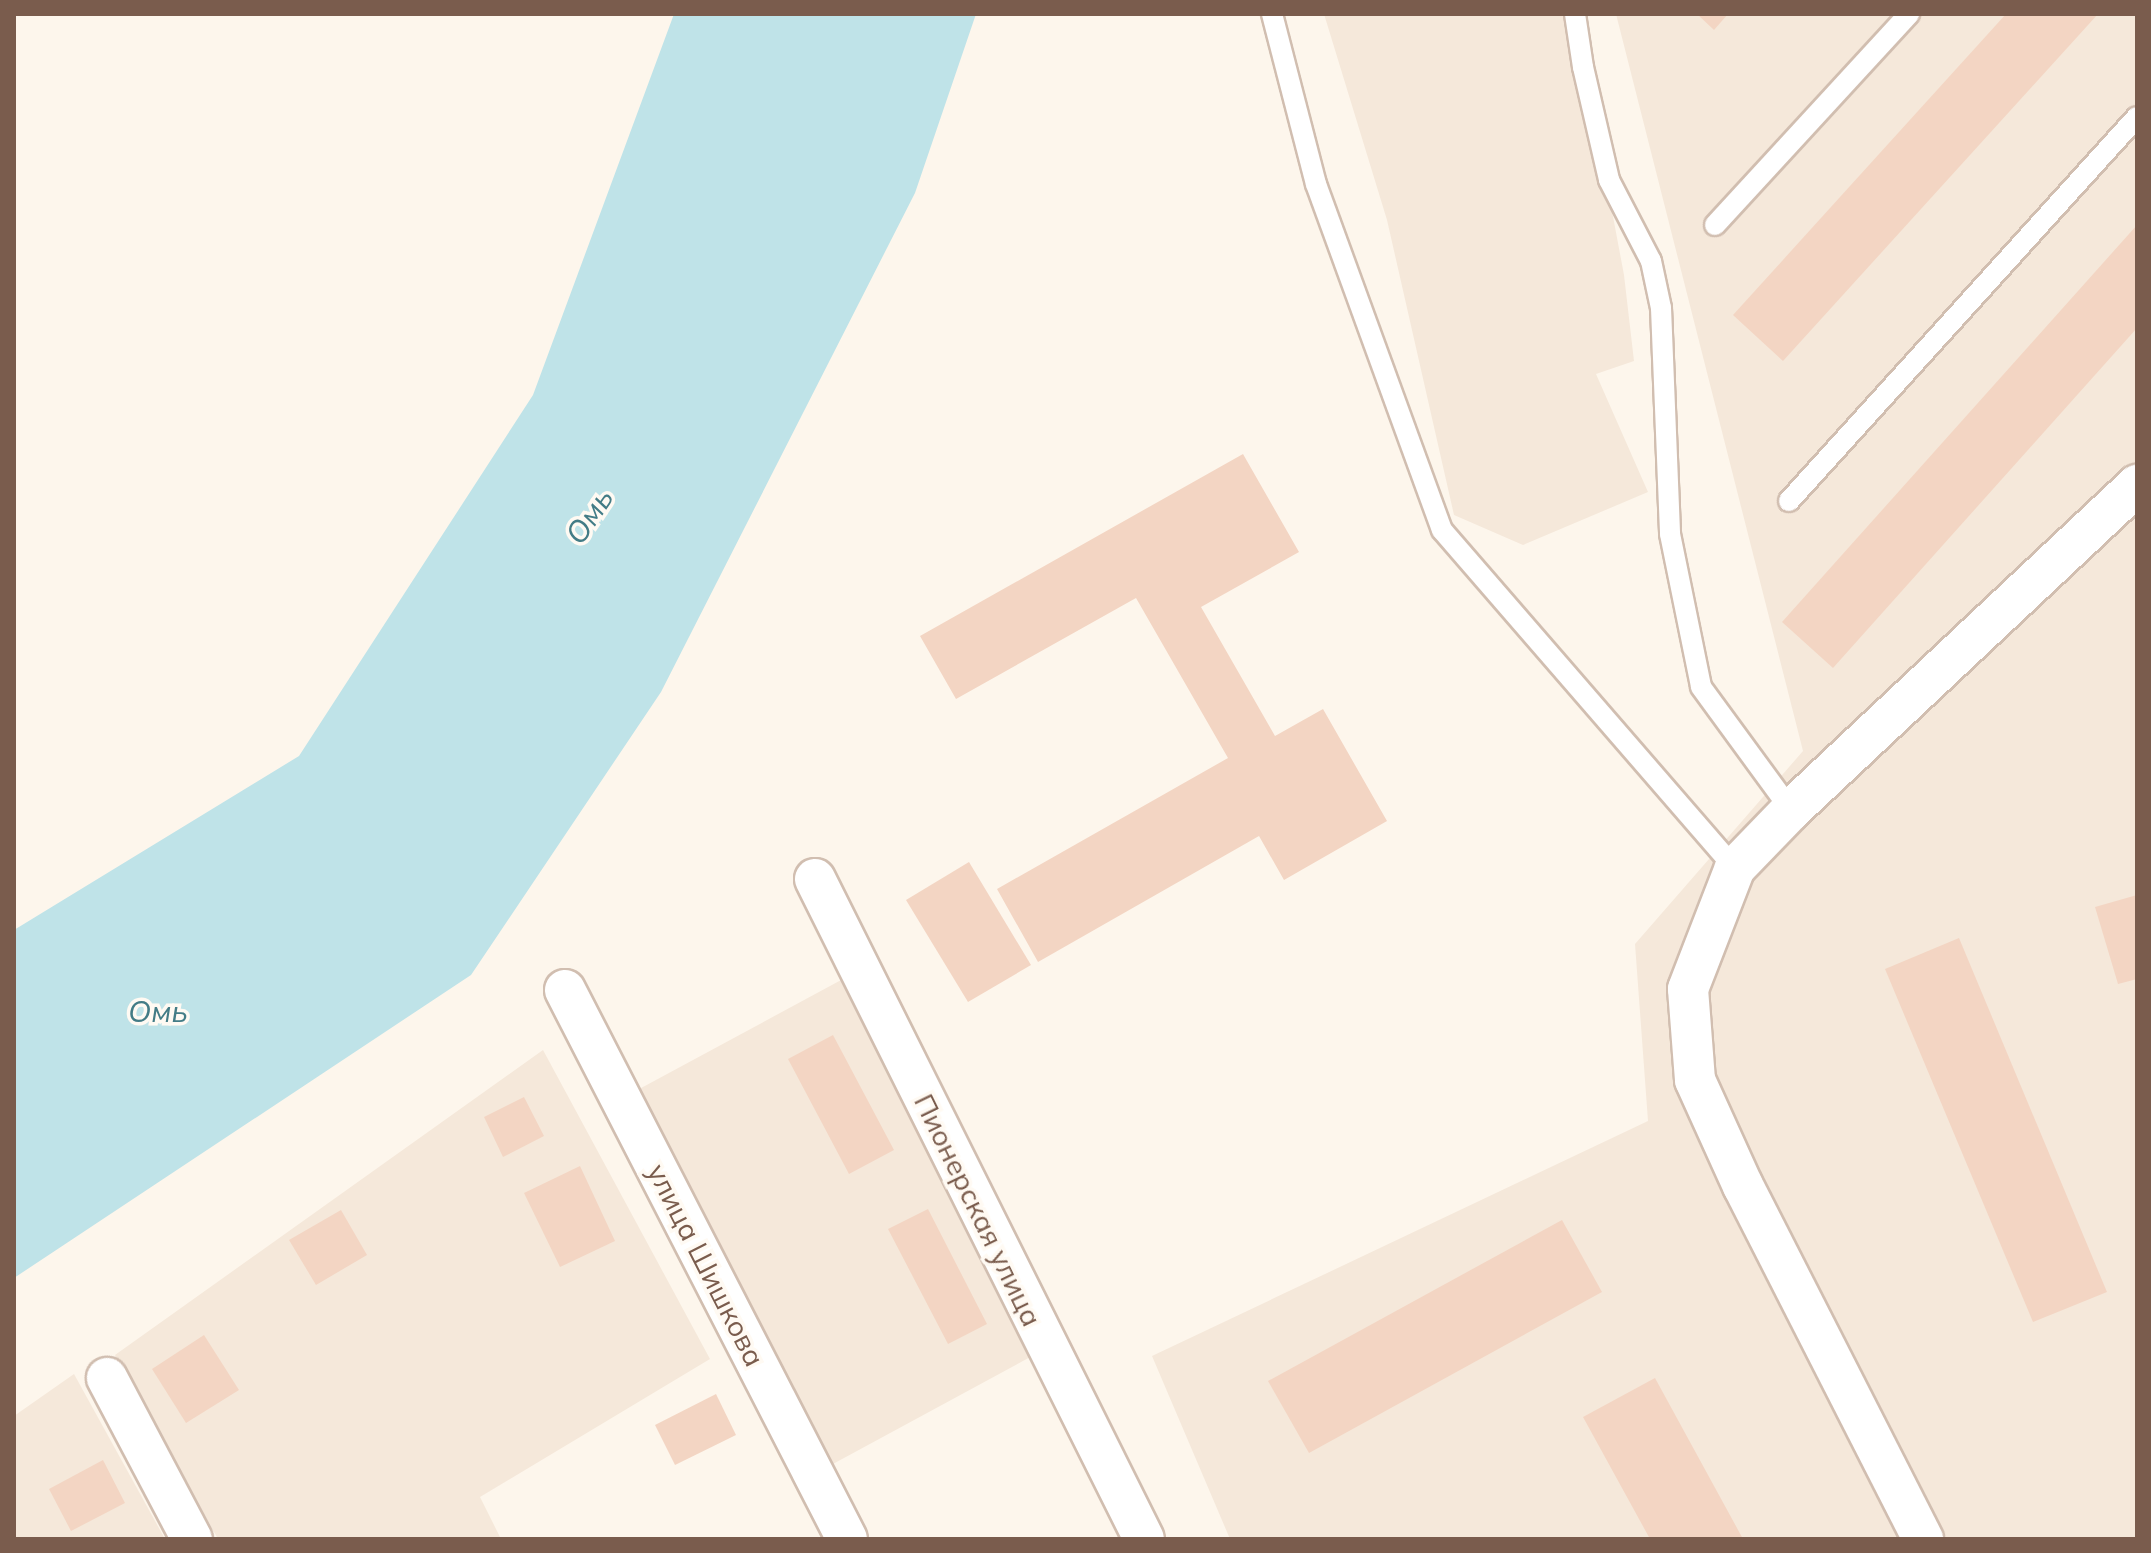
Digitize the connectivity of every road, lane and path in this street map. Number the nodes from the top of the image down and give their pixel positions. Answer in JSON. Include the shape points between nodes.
{"nodes":[{"id":1,"x":1272,"y":14,"type":"edge"},
{"id":2,"x":1575,"y":14,"type":"edge"},
{"id":3,"x":1909,"y":14,"type":"edge"},
{"id":4,"x":2137,"y":117,"type":"edge"},
{"id":5,"x":1715,"y":225,"type":"dead end"},
{"id":6,"x":2137,"y":485,"type":"edge"},
{"id":7,"x":1789,"y":501,"type":"dead end"},
{"id":8,"x":1791,"y":810,"type":"junction"},
{"id":9,"x":1735,"y":868,"type":"junction"},
{"id":10,"x":815,"y":879,"type":"dead end"},
{"id":11,"x":565,"y":990,"type":"dead end"},
{"id":12,"x":107,"y":1378,"type":"dead end"},
{"id":13,"x":192,"y":1539,"type":"edge"},
{"id":14,"x":847,"y":1539,"type":"edge"},
{"id":15,"x":1144,"y":1539,"type":"edge"},
{"id":16,"x":1923,"y":1539,"type":"edge"}],
"edges":[{"from":1,"to":9,"type":"lane","via":[[1316,184],[1442,530]]},
{"from":2,"to":8,"type":"lane","via":[[1609,180],[1651,261],[1661,308],[1670,534],[1701,687]]},
{"from":3,"to":5,"type":"lane"},
{"from":4,"to":7,"type":"lane"},
{"from":6,"to":8,"type":"street"},
{"from":8,"to":9,"type":"street"},
{"from":9,"to":16,"type":"street","via":[[1688,989],[1695,1080],[1743,1186]]},
{"from":10,"to":15,"type":"street","name":"Пионерская улица"},
{"from":11,"to":14,"type":"street","name":"улица Шишкова"},
{"from":12,"to":13,"type":"street"}]}
